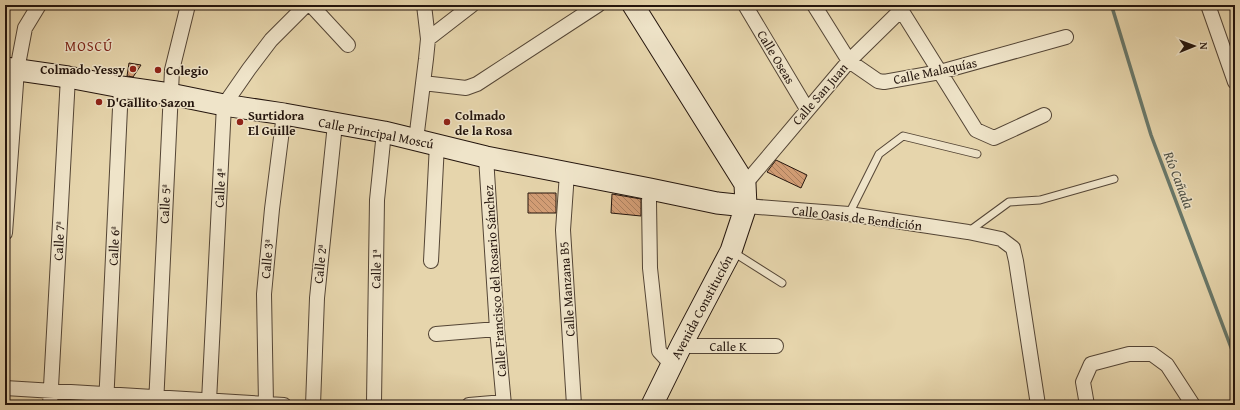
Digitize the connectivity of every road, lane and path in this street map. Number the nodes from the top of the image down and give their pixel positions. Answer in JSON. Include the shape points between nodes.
{"nodes":[{"id":1,"x":29,"y":5,"type":"edge"},
{"id":2,"x":39,"y":5,"type":"edge"},
{"id":3,"x":188,"y":5,"type":"edge"},
{"id":4,"x":306,"y":5,"type":"edge"},
{"id":5,"x":311,"y":5,"type":"edge"},
{"id":6,"x":424,"y":5,"type":"edge"},
{"id":7,"x":472,"y":5,"type":"edge"},
{"id":8,"x":598,"y":5,"type":"edge"},
{"id":9,"x":633,"y":5,"type":"edge"},
{"id":10,"x":745,"y":5,"type":"edge"},
{"id":11,"x":814,"y":5,"type":"edge"},
{"id":12,"x":1208,"y":6,"type":"edge"},
{"id":13,"x":900,"y":8,"type":"edge"},
{"id":14,"x":25,"y":28,"type":"junction"},
{"id":15,"x":1066,"y":37,"type":"dead end"},
{"id":16,"x":428,"y":39,"type":"junction"},
{"id":17,"x":348,"y":45,"type":"dead end"},
{"id":18,"x":1231,"y":58,"type":"edge"},
{"id":19,"x":849,"y":61,"type":"junction"},
{"id":20,"x":11,"y":69,"type":"edge"},
{"id":21,"x":940,"y":72,"type":"junction"},
{"id":22,"x":68,"y":77,"type":"junction"},
{"id":23,"x":1235,"y":82,"type":"edge"},
{"id":24,"x":423,"y":83,"type":"junction"},
{"id":25,"x":121,"y":87,"type":"junction"},
{"id":26,"x":170,"y":94,"type":"junction"},
{"id":27,"x":224,"y":105,"type":"junction"},
{"id":28,"x":807,"y":110,"type":"junction"},
{"id":29,"x":284,"y":114,"type":"junction"},
{"id":30,"x":1044,"y":115,"type":"dead end"},
{"id":31,"x":335,"y":124,"type":"junction"},
{"id":32,"x":384,"y":132,"type":"junction"},
{"id":33,"x":416,"y":140,"type":"junction"},
{"id":34,"x":436,"y":144,"type":"junction"},
{"id":35,"x":977,"y":154,"type":"dead end"},
{"id":36,"x":486,"y":157,"type":"junction"},
{"id":37,"x":567,"y":173,"type":"junction"},
{"id":38,"x":1114,"y":179,"type":"dead end"},
{"id":39,"x":745,"y":184,"type":"junction"},
{"id":40,"x":650,"y":189,"type":"junction"},
{"id":41,"x":746,"y":206,"type":"junction"},
{"id":42,"x":849,"y":214,"type":"junction"},
{"id":43,"x":968,"y":232,"type":"junction"},
{"id":44,"x":5,"y":233,"type":"edge"},
{"id":45,"x":731,"y":251,"type":"junction"},
{"id":46,"x":431,"y":261,"type":"dead end"},
{"id":47,"x":782,"y":283,"type":"dead end"},
{"id":48,"x":497,"y":329,"type":"junction"},
{"id":49,"x":436,"y":334,"type":"dead end"},
{"id":50,"x":681,"y":346,"type":"junction"},
{"id":51,"x":776,"y":346,"type":"dead end"},
{"id":52,"x":671,"y":364,"type":"junction"},
{"id":53,"x":5,"y":388,"type":"edge"},
{"id":54,"x":50,"y":398,"type":"edge"},
{"id":55,"x":106,"y":400,"type":"edge"},
{"id":56,"x":156,"y":401,"type":"edge"},
{"id":57,"x":209,"y":401,"type":"junction"},
{"id":58,"x":266,"y":404,"type":"junction"},
{"id":59,"x":504,"y":404,"type":"edge"},
{"id":60,"x":284,"y":405,"type":"edge"},
{"id":61,"x":313,"y":405,"type":"edge"},
{"id":62,"x":373,"y":405,"type":"edge"},
{"id":63,"x":469,"y":405,"type":"edge"},
{"id":64,"x":574,"y":405,"type":"edge"},
{"id":65,"x":652,"y":405,"type":"edge"},
{"id":66,"x":1034,"y":405,"type":"edge"},
{"id":67,"x":1087,"y":405,"type":"edge"},
{"id":68,"x":1193,"y":405,"type":"edge"}],
"edges":[{"from":1,"to":14,"type":"street"},
{"from":2,"to":14,"type":"street"},
{"from":3,"to":26,"type":"street","name":"Calle 5ª","via":[[172,70]]},
{"from":4,"to":27,"type":"street","via":[[271,40]]},
{"from":5,"to":17,"type":"street"},
{"from":6,"to":16,"type":"street"},
{"from":7,"to":16,"type":"street"},
{"from":8,"to":24,"type":"street","via":[[477,84],[466,88]]},
{"from":9,"to":39,"type":"street"},
{"from":10,"to":28,"type":"street","name":"Calle Oseas"},
{"from":11,"to":19,"type":"street","name":"Calle Malaquías"},
{"from":12,"to":18,"type":"street"},
{"from":13,"to":19,"type":"street","name":"Calle San Juan"},
{"from":13,"to":21,"type":"street"},
{"from":14,"to":20,"type":"street"},
{"from":15,"to":21,"type":"street","name":"Calle Malaquías"},
{"from":16,"to":24,"type":"street"},
{"from":18,"to":23,"type":"street"},
{"from":19,"to":21,"type":"street","name":"Calle Malaquías","via":[[878,81],[884,82]]},
{"from":19,"to":28,"type":"street","name":"Calle San Juan"},
{"from":20,"to":22,"type":"street","name":"Calle Principal Moscú"},
{"from":20,"to":44,"type":"street"},
{"from":21,"to":30,"type":"street","via":[[976,130],[994,138]]},
{"from":22,"to":25,"type":"street","name":"Calle Principal Moscú"},
{"from":22,"to":54,"type":"street","name":"Calle 7ª"},
{"from":24,"to":33,"type":"street"},
{"from":25,"to":26,"type":"street","name":"Calle Principal Moscú"},
{"from":25,"to":55,"type":"street","name":"Calle 6ª"},
{"from":26,"to":27,"type":"street","name":"Calle Principal Moscú"},
{"from":26,"to":56,"type":"street","name":"Calle 5ª"},
{"from":27,"to":29,"type":"street","name":"Calle Principal Moscú"},
{"from":27,"to":57,"type":"street","name":"Calle 4ª"},
{"from":28,"to":39,"type":"street","name":"Calle San Juan"},
{"from":29,"to":31,"type":"street","name":"Calle Principal Moscú"},
{"from":29,"to":58,"type":"street","name":"Calle 3ª","via":[[264,294]]},
{"from":31,"to":32,"type":"street","name":"Calle Principal Moscú"},
{"from":31,"to":61,"type":"street","name":"Calle 2ª","via":[[317,298]]},
{"from":32,"to":33,"type":"street","name":"Calle Principal Moscú"},
{"from":32,"to":62,"type":"street","name":"Calle 1ª","via":[[377,200]]},
{"from":33,"to":34,"type":"street","name":"Calle Principal Moscú"},
{"from":34,"to":36,"type":"street","name":"Calle Principal Moscú"},
{"from":34,"to":46,"type":"street"},
{"from":35,"to":42,"type":"lane","via":[[903,136],[880,154]]},
{"from":36,"to":37,"type":"street","name":"Calle Principal Moscú"},
{"from":36,"to":48,"type":"street","name":"Calle Francisco del Rosario Sánchez"},
{"from":37,"to":40,"type":"street","name":"Calle Principal Moscú"},
{"from":37,"to":64,"type":"street","name":"Calle Manzana B5","via":[[564,230]]},
{"from":38,"to":43,"type":"lane","via":[[1040,200],[1009,202]]},
{"from":39,"to":41,"type":"street"},
{"from":40,"to":41,"type":"street","name":"Calle Principal Moscú","via":[[716,203]]},
{"from":40,"to":52,"type":"street","via":[[650,268],[659,351]]},
{"from":41,"to":42,"type":"street","name":"Calle Oasis de Bendición"},
{"from":41,"to":45,"type":"street","name":"Avenida Constitución"},
{"from":42,"to":43,"type":"street","name":"Calle Oasis de Bendición"},
{"from":43,"to":66,"type":"street","name":"Calle Oasis de Bendición","via":[[1002,239],[1013,248],[1019,276]]},
{"from":45,"to":47,"type":"lane"},
{"from":45,"to":50,"type":"street","name":"Avenida Constitución"},
{"from":48,"to":49,"type":"street"},
{"from":48,"to":59,"type":"street","name":"Calle Francisco del Rosario Sánchez"},
{"from":50,"to":51,"type":"street","name":"Calle K"},
{"from":50,"to":52,"type":"street","name":"Avenida Constitución"},
{"from":52,"to":65,"type":"street","name":"Avenida Constitución"},
{"from":53,"to":54,"type":"street"},
{"from":54,"to":55,"type":"street"},
{"from":55,"to":56,"type":"street"},
{"from":56,"to":57,"type":"street"},
{"from":57,"to":58,"type":"street"},
{"from":58,"to":60,"type":"street"},
{"from":59,"to":63,"type":"street"},
{"from":67,"to":68,"type":"street","via":[[1084,382],[1091,364],[1128,354],[1152,354],[1167,365]]}]}
